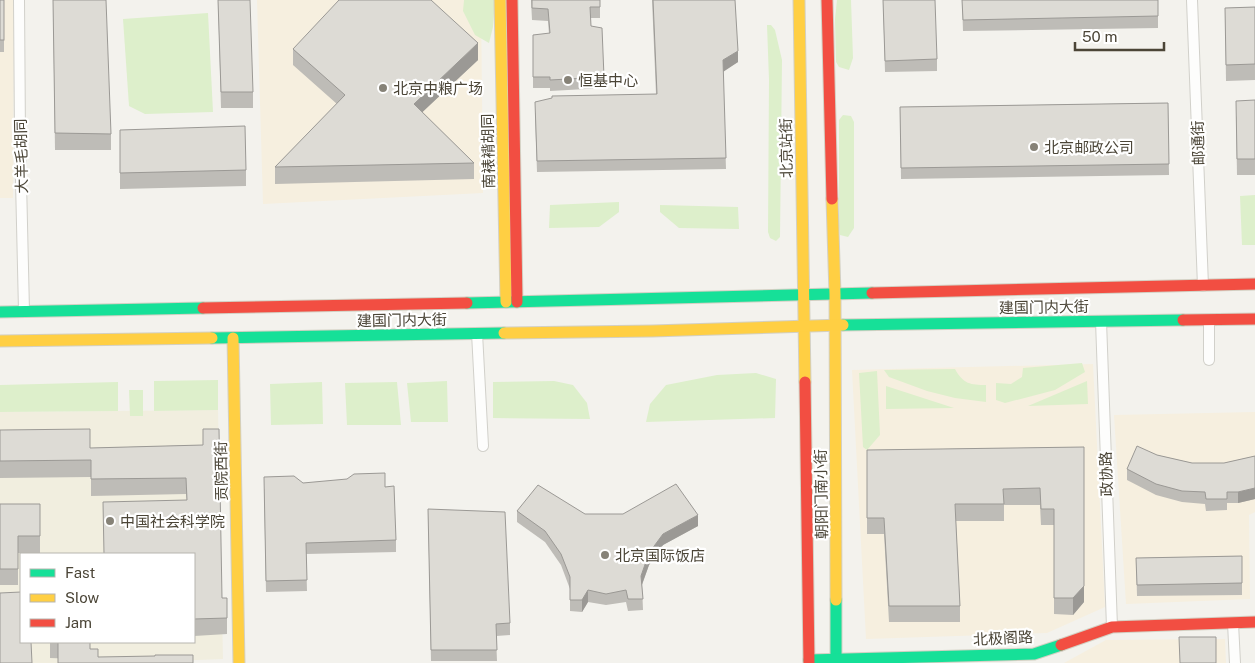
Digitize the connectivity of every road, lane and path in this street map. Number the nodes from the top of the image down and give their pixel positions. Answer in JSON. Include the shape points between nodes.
{"nodes":[{"id":1,"x":19,"y":0,"type":"edge"},
{"id":2,"x":500,"y":0,"type":"edge"},
{"id":3,"x":512,"y":0,"type":"edge"},
{"id":4,"x":799,"y":0,"type":"edge"},
{"id":5,"x":827,"y":0,"type":"edge"},
{"id":6,"x":1192,"y":0,"type":"edge"},
{"id":7,"x":1255,"y":284,"type":"edge"},
{"id":8,"x":1203,"y":286,"type":"junction"},
{"id":9,"x":835,"y":294,"type":"junction"},
{"id":10,"x":803,"y":295,"type":"junction"},
{"id":11,"x":512,"y":302,"type":"junction"},
{"id":12,"x":0,"y":308,"type":"edge"},
{"id":13,"x":24,"y":311,"type":"junction"},
{"id":14,"x":0,"y":312,"type":"edge"},
{"id":15,"x":1255,"y":319,"type":"edge"},
{"id":16,"x":1209,"y":320,"type":"junction"},
{"id":17,"x":1101,"y":321,"type":"junction"},
{"id":18,"x":834,"y":326,"type":"junction"},
{"id":19,"x":804,"y":327,"type":"junction"},
{"id":20,"x":477,"y":333,"type":"junction"},
{"id":21,"x":233,"y":338,"type":"junction"},
{"id":22,"x":28,"y":340,"type":"junction"},
{"id":23,"x":0,"y":341,"type":"edge"},
{"id":24,"x":0,"y":349,"type":"edge"},
{"id":25,"x":1209,"y":360,"type":"dead end"},
{"id":26,"x":483,"y":446,"type":"dead end"},
{"id":27,"x":1255,"y":622,"type":"edge"},
{"id":28,"x":1233,"y":623,"type":"junction"},
{"id":29,"x":1112,"y":627,"type":"junction"},
{"id":30,"x":809,"y":661,"type":"edge"},
{"id":31,"x":836,"y":661,"type":"edge"},
{"id":32,"x":240,"y":663,"type":"edge"},
{"id":33,"x":1235,"y":663,"type":"edge"}],
"edges":[{"from":1,"to":13,"type":"street","name":"大羊毛胡同"},
{"from":2,"to":11,"type":"main road","name":"南裱褙胡同"},
{"from":3,"to":11,"type":"main road"},
{"from":4,"to":10,"type":"main road","name":"北京站街"},
{"from":5,"to":9,"type":"main road"},
{"from":6,"to":8,"type":"street","name":"邮通街"},
{"from":7,"to":8,"type":"main road","name":"建国门内大街"},
{"from":8,"to":9,"type":"main road","name":"建国门内大街"},
{"from":9,"to":10,"type":"main road","name":"建国门内大街"},
{"from":9,"to":18,"type":"main road","name":"朝阳门南小街"},
{"from":10,"to":11,"type":"main road","name":"建国门内大街"},
{"from":10,"to":19,"type":"main road","name":"北京站街"},
{"from":11,"to":13,"type":"main road","name":"建国门内大街"},
{"from":12,"to":13,"type":"main road"},
{"from":13,"to":14,"type":"main road","name":"建国门内大街"},
{"from":15,"to":16,"type":"main road","name":"建国门内大街"},
{"from":16,"to":17,"type":"main road","name":"建国门内大街"},
{"from":16,"to":25,"type":"street"},
{"from":17,"to":18,"type":"main road","name":"建国门内大街"},
{"from":17,"to":29,"type":"street","name":"政协路"},
{"from":18,"to":19,"type":"main road","name":"建国门内大街"},
{"from":18,"to":31,"type":"main road","name":"朝阳门南小街"},
{"from":19,"to":20,"type":"main road","name":"建国门内大街"},
{"from":19,"to":30,"type":"main road","name":"朝阳门南小街"},
{"from":20,"to":21,"type":"main road","name":"建国门内大街"},
{"from":20,"to":26,"type":"street"},
{"from":21,"to":22,"type":"main road","name":"建国门内大街"},
{"from":21,"to":32,"type":"main road","name":"贡院西街"},
{"from":22,"to":23,"type":"main road","name":"建国门内大街"},
{"from":22,"to":24,"type":"main road"},
{"from":27,"to":28,"type":"main road","name":"北极阁路"},
{"from":28,"to":29,"type":"main road","name":"北极阁路"},
{"from":28,"to":33,"type":"street"},
{"from":29,"to":31,"type":"main road","name":"北极阁路","via":[[1034,654]]},
{"from":30,"to":31,"type":"main road","name":"北极阁路"}]}
